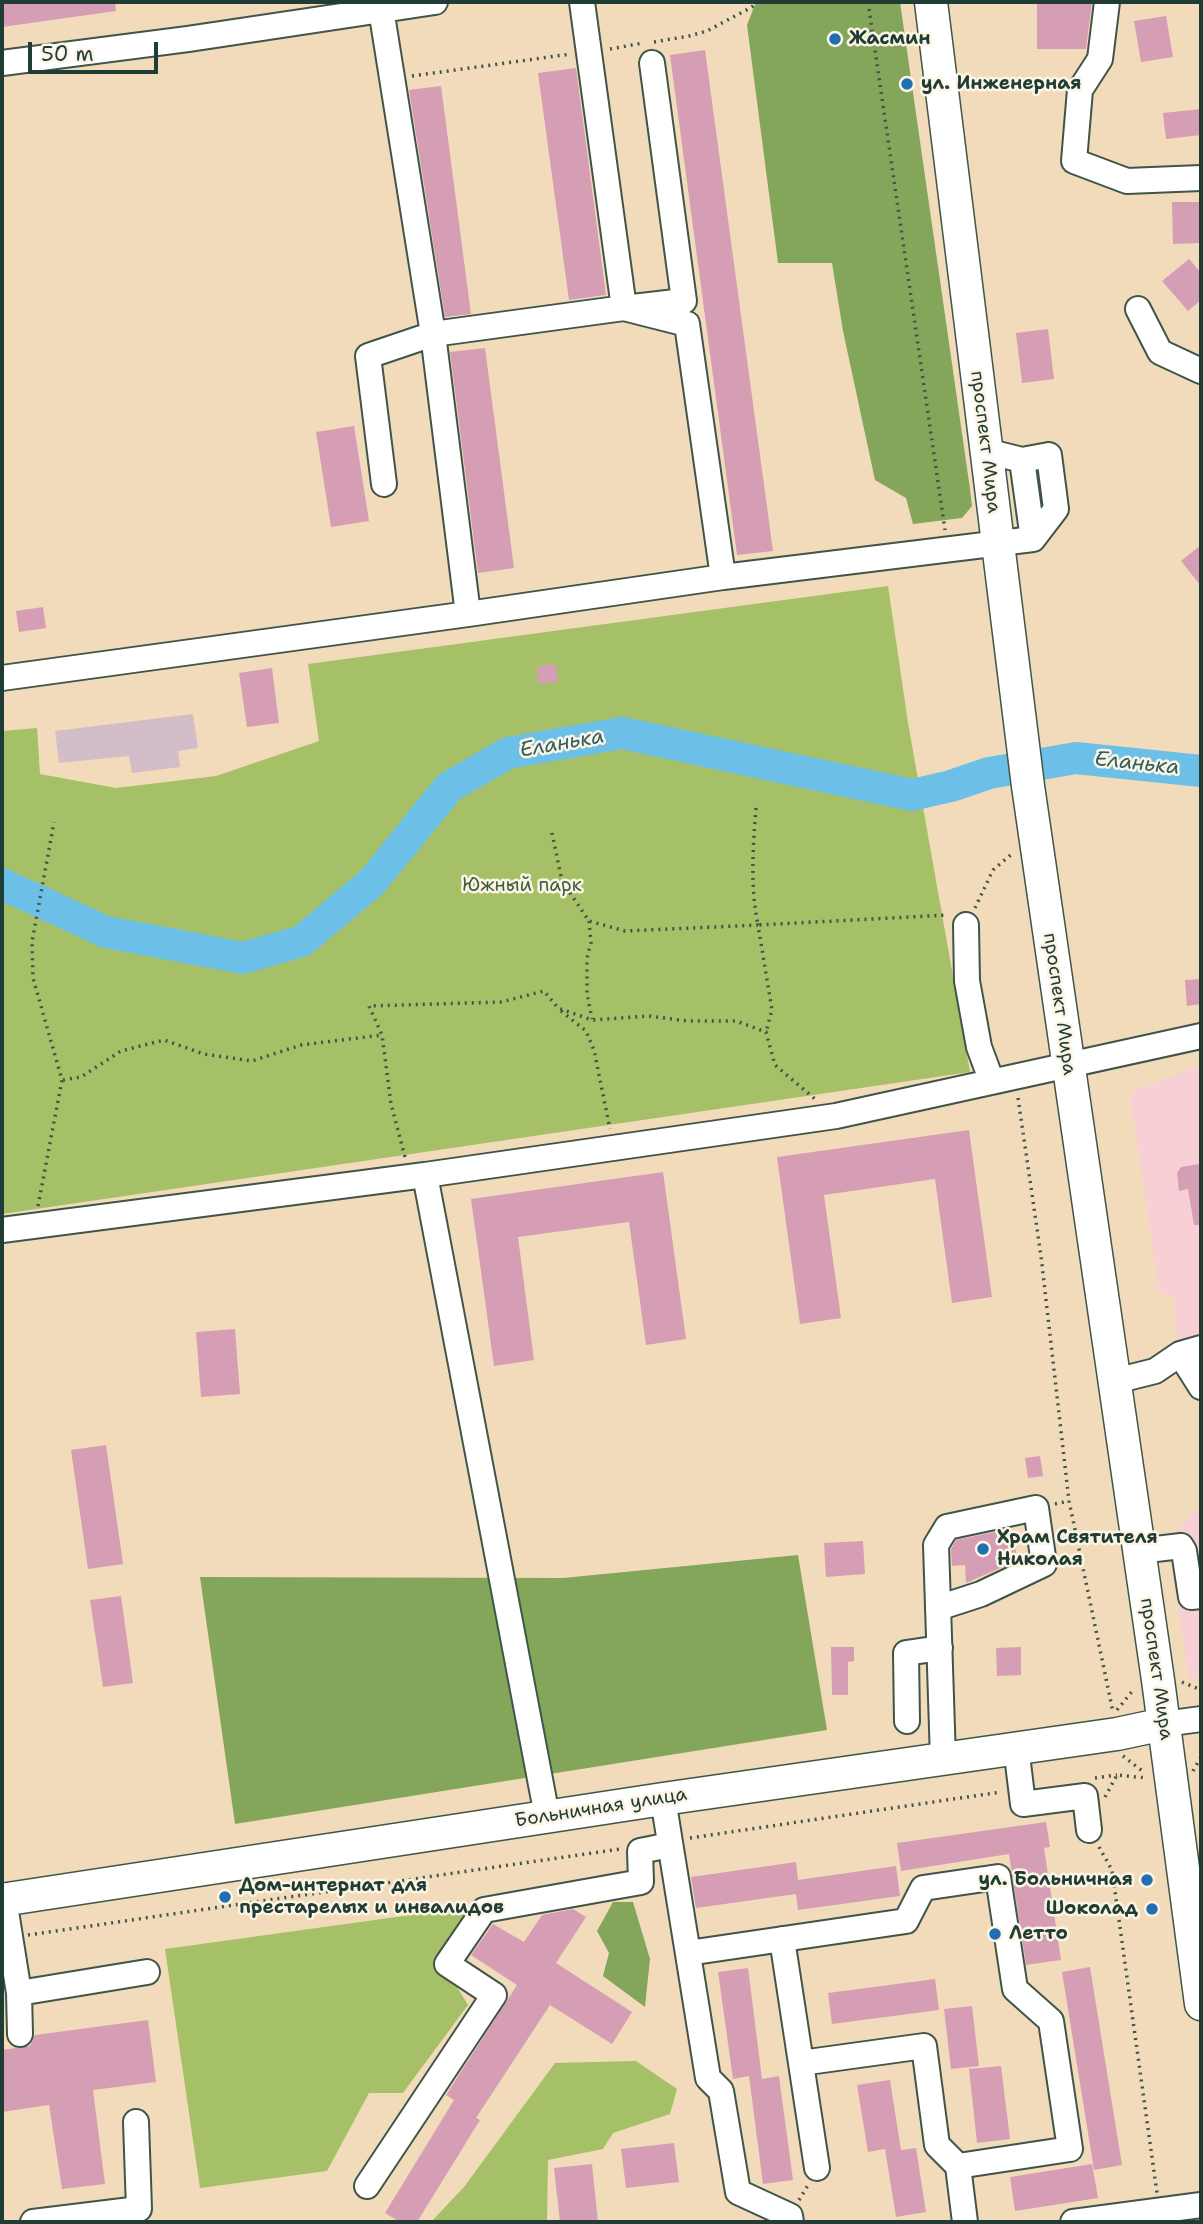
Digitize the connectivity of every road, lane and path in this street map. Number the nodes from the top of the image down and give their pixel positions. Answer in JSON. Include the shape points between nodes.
{"nodes":[{"id":1,"x":435,"y":2,"type":"edge"},
{"id":2,"x":582,"y":2,"type":"edge"},
{"id":3,"x":756,"y":2,"type":"edge"},
{"id":4,"x":868,"y":2,"type":"edge"},
{"id":5,"x":931,"y":2,"type":"edge"},
{"id":6,"x":1107,"y":2,"type":"edge"},
{"id":7,"x":381,"y":9,"type":"junction"},
{"id":8,"x":589,"y":52,"type":"junction"},
{"id":9,"x":2,"y":63,"type":"edge"},
{"id":10,"x":652,"y":63,"type":"dead end"},
{"id":11,"x":393,"y":79,"type":"junction"},
{"id":12,"x":1201,"y":178,"type":"edge"},
{"id":13,"x":624,"y":308,"type":"junction"},
{"id":14,"x":1138,"y":309,"type":"dead end"},
{"id":15,"x":433,"y":334,"type":"junction"},
{"id":16,"x":1201,"y":371,"type":"edge"},
{"id":17,"x":986,"y":450,"type":"junction"},
{"id":18,"x":384,"y":484,"type":"dead end"},
{"id":19,"x":998,"y":545,"type":"junction"},
{"id":20,"x":947,"y":550,"type":"junction"},
{"id":21,"x":723,"y":577,"type":"junction"},
{"id":22,"x":468,"y":614,"type":"junction"},
{"id":23,"x":2,"y":678,"type":"edge"},
{"id":24,"x":756,"y":808,"type":"dead end"},
{"id":25,"x":54,"y":822,"type":"dead end"},
{"id":26,"x":552,"y":833,"type":"dead end"},
{"id":27,"x":1014,"y":852,"type":"dead end"},
{"id":28,"x":589,"y":921,"type":"junction"},
{"id":29,"x":758,"y":925,"type":"junction"},
{"id":30,"x":966,"y":925,"type":"junction"},
{"id":31,"x":558,"y":1008,"type":"junction"},
{"id":32,"x":592,"y":1020,"type":"junction"},
{"id":33,"x":766,"y":1032,"type":"junction"},
{"id":34,"x":382,"y":1035,"type":"junction"},
{"id":35,"x":1201,"y":1036,"type":"edge"},
{"id":36,"x":1067,"y":1067,"type":"junction"},
{"id":37,"x":62,"y":1080,"type":"junction"},
{"id":38,"x":1002,"y":1080,"type":"junction"},
{"id":39,"x":836,"y":1116,"type":"junction"},
{"id":40,"x":613,"y":1148,"type":"junction"},
{"id":41,"x":418,"y":1176,"type":"junction"},
{"id":42,"x":40,"y":1225,"type":"junction"},
{"id":43,"x":2,"y":1230,"type":"edge"},
{"id":44,"x":1191,"y":1351,"type":"edge"},
{"id":45,"x":1115,"y":1381,"type":"junction"},
{"id":46,"x":1201,"y":1387,"type":"edge"},
{"id":47,"x":1139,"y":1551,"type":"junction"},
{"id":48,"x":1201,"y":1596,"type":"edge"},
{"id":49,"x":938,"y":1608,"type":"junction"},
{"id":50,"x":940,"y":1648,"type":"junction"},
{"id":51,"x":1177,"y":1679,"type":"dead end"},
{"id":52,"x":1139,"y":1682,"type":"dead end"},
{"id":53,"x":1201,"y":1690,"type":"edge"},
{"id":54,"x":1201,"y":1719,"type":"edge"},
{"id":55,"x":907,"y":1721,"type":"dead end"},
{"id":56,"x":1164,"y":1724,"type":"junction"},
{"id":57,"x":1016,"y":1747,"type":"junction"},
{"id":58,"x":1120,"y":1754,"type":"dead end"},
{"id":59,"x":1201,"y":1757,"type":"edge"},
{"id":60,"x":943,"y":1759,"type":"junction"},
{"id":61,"x":1192,"y":1773,"type":"dead end"},
{"id":62,"x":1117,"y":1775,"type":"junction"},
{"id":63,"x":1090,"y":1779,"type":"dead end"},
{"id":64,"x":1021,"y":1789,"type":"junction"},
{"id":65,"x":663,"y":1799,"type":"junction"},
{"id":66,"x":547,"y":1816,"type":"junction"},
{"id":67,"x":1089,"y":1830,"type":"junction"},
{"id":68,"x":670,"y":1843,"type":"junction"},
{"id":69,"x":631,"y":1847,"type":"dead end"},
{"id":70,"x":3,"y":1899,"type":"edge"},
{"id":71,"x":10,"y":1938,"type":"junction"},
{"id":72,"x":782,"y":1940,"type":"junction"},
{"id":73,"x":688,"y":1954,"type":"junction"},
{"id":74,"x":146,"y":1972,"type":"dead end"},
{"id":75,"x":12,"y":1979,"type":"edge"},
{"id":76,"x":1201,"y":2004,"type":"edge"},
{"id":77,"x":20,"y":2034,"type":"dead end"},
{"id":78,"x":801,"y":2063,"type":"junction"},
{"id":79,"x":135,"y":2122,"type":"dead end"},
{"id":80,"x":958,"y":2166,"type":"junction"},
{"id":81,"x":817,"y":2168,"type":"joint"},
{"id":82,"x":367,"y":2186,"type":"dead end"},
{"id":83,"x":1201,"y":2205,"type":"edge"},
{"id":84,"x":1160,"y":2210,"type":"junction"},
{"id":85,"x":140,"y":2216,"type":"edge"},
{"id":86,"x":83,"y":2219,"type":"edge"},
{"id":87,"x":790,"y":2219,"type":"edge"},
{"id":88,"x":33,"y":2222,"type":"edge"},
{"id":89,"x":965,"y":2222,"type":"edge"},
{"id":90,"x":1073,"y":2222,"type":"edge"}],
"edges":[{"from":1,"to":7,"type":"street"},
{"from":2,"to":8,"type":"street"},
{"from":3,"to":8,"type":"path","via":[[707,31]]},
{"from":4,"to":20,"type":"path"},
{"from":5,"to":17,"type":"main road","name":"проспект Мира"},
{"from":6,"to":12,"type":"street","via":[[1100,59],[1080,90],[1074,161],[1127,181]]},
{"from":7,"to":9,"type":"street"},
{"from":7,"to":11,"type":"street"},
{"from":8,"to":11,"type":"path"},
{"from":8,"to":13,"type":"street"},
{"from":10,"to":13,"type":"street","via":[[684,301]]},
{"from":11,"to":15,"type":"street"},
{"from":13,"to":15,"type":"street"},
{"from":13,"to":21,"type":"street","via":[[687,324]]},
{"from":14,"to":16,"type":"street","via":[[1160,352]]},
{"from":15,"to":18,"type":"street","via":[[368,356]]},
{"from":15,"to":22,"type":"street"},
{"from":17,"to":19,"type":"main road","name":"проспект Мира"},
{"from":17,"to":19,"type":"street","via":[[1022,460],[1048,455],[1056,509],[1033,539]]},
{"from":19,"to":20,"type":"street"},
{"from":19,"to":36,"type":"main road","name":"проспект Мира"},
{"from":20,"to":21,"type":"street"},
{"from":21,"to":22,"type":"street"},
{"from":22,"to":23,"type":"street"},
{"from":24,"to":29,"type":"path","via":[[752,852]]},
{"from":25,"to":37,"type":"path","via":[[32,942],[33,978]]},
{"from":26,"to":28,"type":"path","via":[[562,881]]},
{"from":27,"to":30,"type":"path","via":[[993,870]]},
{"from":28,"to":29,"type":"path","via":[[625,931]]},
{"from":28,"to":32,"type":"path","via":[[587,994]]},
{"from":29,"to":30,"type":"path","via":[[956,915]]},
{"from":29,"to":33,"type":"path","via":[[772,1010]]},
{"from":30,"to":38,"type":"street","via":[[967,981],[979,1047]]},
{"from":31,"to":32,"type":"path"},
{"from":31,"to":34,"type":"path","via":[[544,992],[501,1002],[369,1006]]},
{"from":31,"to":40,"type":"path","via":[[586,1031],[594,1050]]},
{"from":32,"to":33,"type":"path","via":[[649,1016],[736,1021]]},
{"from":33,"to":39,"type":"path","via":[[775,1065]]},
{"from":34,"to":37,"type":"path","via":[[301,1045],[252,1061],[204,1054],[164,1040],[121,1051],[81,1077]]},
{"from":34,"to":41,"type":"path","via":[[391,1104]]},
{"from":35,"to":36,"type":"street"},
{"from":36,"to":38,"type":"street"},
{"from":36,"to":45,"type":"main road","name":"проспект Мира"},
{"from":37,"to":42,"type":"path","via":[[37,1201]]},
{"from":38,"to":39,"type":"street"},
{"from":38,"to":52,"type":"path","via":[[1041,1256],[1069,1502],[1113,1714]]},
{"from":39,"to":40,"type":"street"},
{"from":40,"to":41,"type":"street"},
{"from":41,"to":42,"type":"street"},
{"from":41,"to":66,"type":"street"},
{"from":42,"to":43,"type":"street"},
{"from":44,"to":45,"type":"street","via":[[1155,1371]]},
{"from":44,"to":46,"type":"street"},
{"from":45,"to":47,"type":"main road","name":"проспект Мира"},
{"from":47,"to":48,"type":"street","via":[[1181,1546],[1191,1597]]},
{"from":47,"to":56,"type":"main road","name":"проспект Мира"},
{"from":49,"to":49,"type":"street","via":[[936,1545],[947,1527],[1035,1508],[1044,1564],[982,1594]]},
{"from":49,"to":50,"type":"street"},
{"from":50,"to":55,"type":"street","via":[[906,1653]]},
{"from":50,"to":60,"type":"street"},
{"from":51,"to":53,"type":"path"},
{"from":54,"to":56,"type":"street","name":"Больничная улица"},
{"from":56,"to":57,"type":"main road","name":"Больничная улица"},
{"from":56,"to":76,"type":"main road","name":"проспект Мира"},
{"from":57,"to":60,"type":"main road","name":"Больничная улица"},
{"from":57,"to":64,"type":"street"},
{"from":58,"to":62,"type":"path","via":[[1153,1779]]},
{"from":59,"to":61,"type":"path"},
{"from":60,"to":65,"type":"main road","name":"Больничная улица"},
{"from":62,"to":63,"type":"path"},
{"from":62,"to":67,"type":"path"},
{"from":64,"to":67,"type":"street","via":[[1023,1804],[1085,1796]]},
{"from":64,"to":68,"type":"path"},
{"from":65,"to":66,"type":"main road","name":"Больничная улица"},
{"from":65,"to":68,"type":"street"},
{"from":66,"to":70,"type":"main road","name":"Больничная улица"},
{"from":67,"to":84,"type":"path","via":[[1112,1870]]},
{"from":68,"to":73,"type":"street"},
{"from":68,"to":82,"type":"street","via":[[640,1851],[641,1882],[484,1910],[447,1964],[494,1995]]},
{"from":69,"to":71,"type":"path"},
{"from":70,"to":71,"type":"street"},
{"from":71,"to":75,"type":"street"},
{"from":72,"to":73,"type":"street"},
{"from":72,"to":78,"type":"street"},
{"from":72,"to":80,"type":"street","via":[[906,1921],[923,1888],[998,1877],[1016,1989],[1051,2021],[1070,2149]]},
{"from":73,"to":87,"type":"street","via":[[708,2078],[721,2091],[738,2192]]},
{"from":74,"to":75,"type":"street"},
{"from":75,"to":77,"type":"street"},
{"from":78,"to":80,"type":"street","via":[[924,2046],[937,2145]]},
{"from":78,"to":81,"type":"street"},
{"from":79,"to":85,"type":"street"},
{"from":80,"to":89,"type":"street"},
{"from":81,"to":87,"type":"path"},
{"from":83,"to":84,"type":"street"},
{"from":84,"to":90,"type":"street"},
{"from":85,"to":86,"type":"street"},
{"from":86,"to":88,"type":"street"}]}
